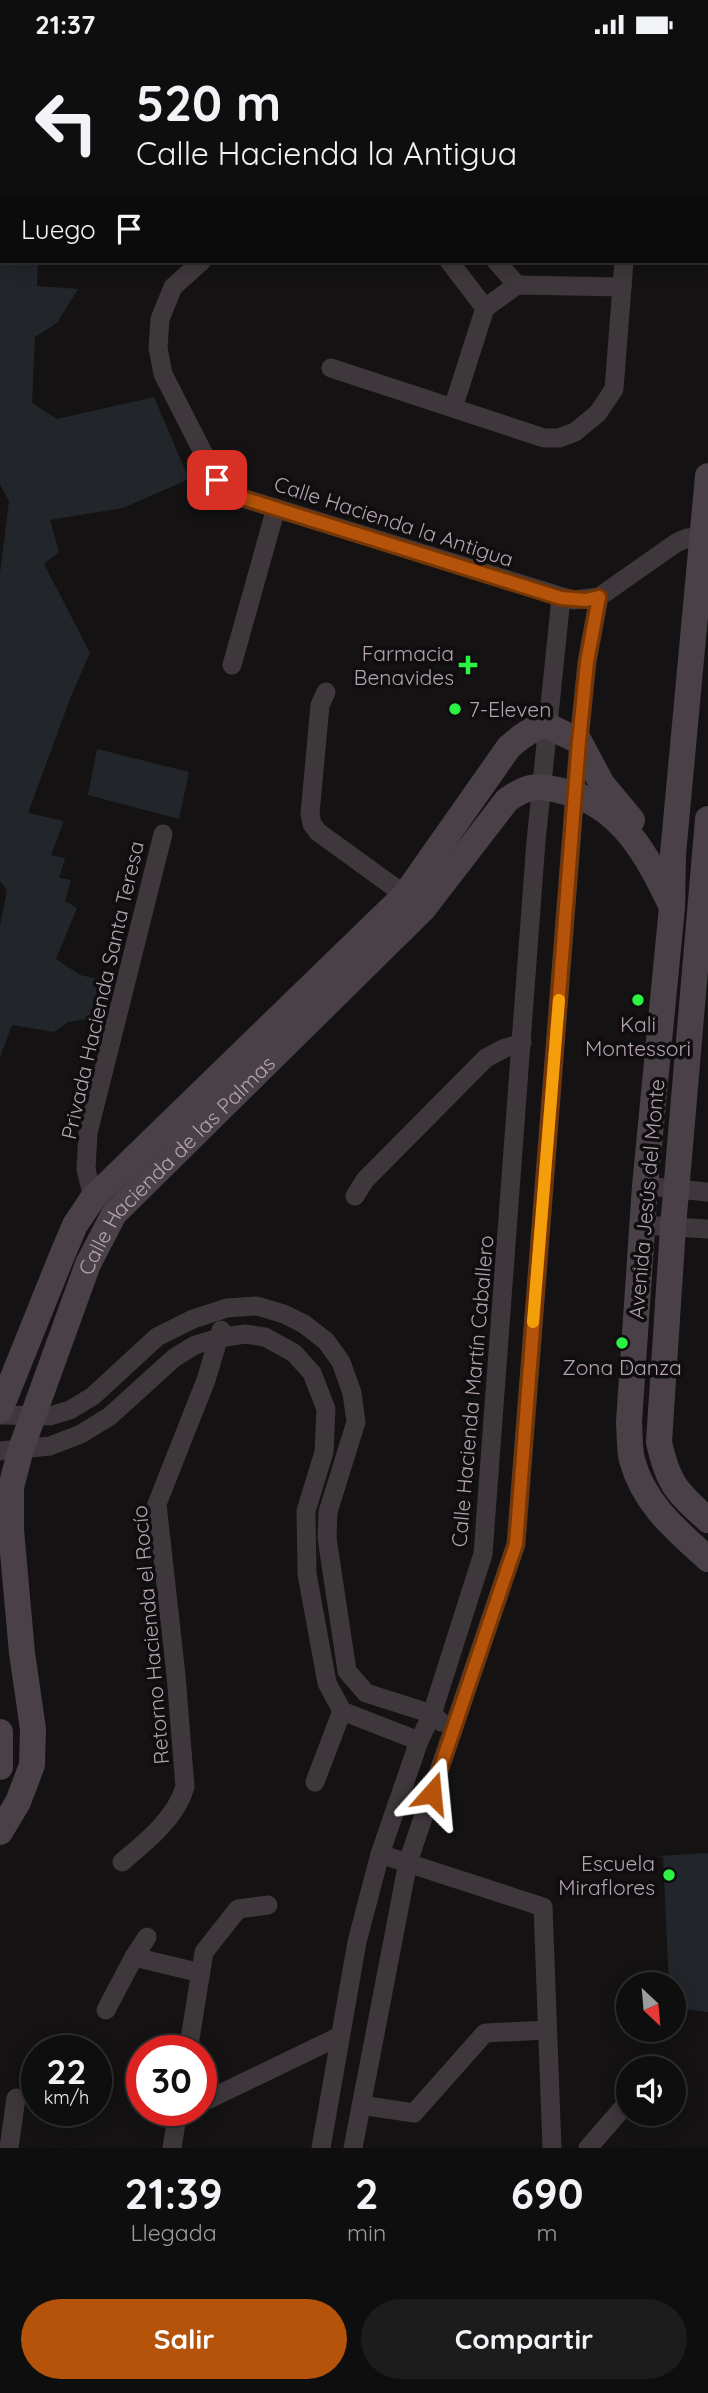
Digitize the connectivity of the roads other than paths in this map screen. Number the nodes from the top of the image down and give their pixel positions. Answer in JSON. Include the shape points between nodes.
{"nodes":[{"id":1,"x":200,"y":263,"type":"edge"},
{"id":2,"x":451,"y":263,"type":"edge"},
{"id":3,"x":498,"y":263,"type":"edge"},
{"id":4,"x":624,"y":263,"type":"edge"},
{"id":5,"x":517,"y":285,"type":"junction"},
{"id":6,"x":622,"y":287,"type":"junction"},
{"id":7,"x":485,"y":308,"type":"junction"},
{"id":8,"x":331,"y":368,"type":"dead end"},
{"id":9,"x":453,"y":408,"type":"junction"},
{"id":10,"x":708,"y":476,"type":"edge"},
{"id":11,"x":275,"y":508,"type":"junction"},
{"id":12,"x":704,"y":537,"type":"junction"},
{"id":13,"x":599,"y":597,"type":"junction"},
{"id":14,"x":561,"y":598,"type":"junction"},
{"id":15,"x":700,"y":651,"type":"edge"},
{"id":16,"x":556,"y":659,"type":"junction"},
{"id":17,"x":587,"y":662,"type":"junction"},
{"id":18,"x":232,"y":665,"type":"dead end"},
{"id":19,"x":326,"y":692,"type":"dead end"},
{"id":20,"x":548,"y":726,"type":"junction"},
{"id":21,"x":579,"y":741,"type":"junction"},
{"id":22,"x":542,"y":786,"type":"junction"},
{"id":23,"x":576,"y":794,"type":"junction"},
{"id":24,"x":708,"y":819,"type":"edge"},
{"id":25,"x":163,"y":834,"type":"dead end"},
{"id":26,"x":673,"y":854,"type":"junction"},
{"id":27,"x":414,"y":902,"type":"junction"},
{"id":28,"x":672,"y":907,"type":"junction"},
{"id":29,"x":522,"y":1043,"type":"junction"},
{"id":30,"x":224,"y":1088,"type":"junction"},
{"id":31,"x":645,"y":1186,"type":"junction"},
{"id":32,"x":678,"y":1189,"type":"junction"},
{"id":33,"x":708,"y":1192,"type":"edge"},
{"id":34,"x":355,"y":1196,"type":"dead end"},
{"id":35,"x":93,"y":1198,"type":"junction"},
{"id":36,"x":642,"y":1225,"type":"junction"},
{"id":37,"x":673,"y":1227,"type":"junction"},
{"id":38,"x":708,"y":1229,"type":"edge"},
{"id":39,"x":227,"y":1308,"type":"junction"},
{"id":40,"x":219,"y":1338,"type":"junction"},
{"id":41,"x":174,"y":1358,"type":"junction"},
{"id":42,"x":206,"y":1380,"type":"junction"},
{"id":43,"x":101,"y":1389,"type":"junction"},
{"id":44,"x":127,"y":1400,"type":"junction"},
{"id":45,"x":0,"y":1410,"type":"edge"},
{"id":46,"x":0,"y":1415,"type":"edge"},
{"id":47,"x":32,"y":1416,"type":"junction"},
{"id":48,"x":110,"y":1416,"type":"junction"},
{"id":49,"x":10,"y":1450,"type":"edge"},
{"id":50,"x":708,"y":1520,"type":"edge"},
{"id":51,"x":708,"y":1559,"type":"edge"},
{"id":52,"x":342,"y":1711,"type":"junction"},
{"id":53,"x":432,"y":1714,"type":"junction"},
{"id":54,"x":0,"y":1732,"type":"edge"},
{"id":55,"x":419,"y":1741,"type":"junction"},
{"id":56,"x":0,"y":1767,"type":"edge"},
{"id":57,"x":314,"y":1782,"type":"dead end"},
{"id":58,"x":432,"y":1793,"type":"junction"},
{"id":59,"x":0,"y":1832,"type":"edge"},
{"id":60,"x":380,"y":1854,"type":"junction"},
{"id":61,"x":122,"y":1862,"type":"dead end"},
{"id":62,"x":408,"y":1862,"type":"junction"},
{"id":63,"x":268,"y":1905,"type":"dead end"},
{"id":64,"x":147,"y":1937,"type":"dead end"},
{"id":65,"x":134,"y":1957,"type":"junction"},
{"id":66,"x":201,"y":1973,"type":"junction"},
{"id":67,"x":106,"y":2010,"type":"dead end"},
{"id":68,"x":547,"y":2030,"type":"junction"},
{"id":69,"x":191,"y":2035,"type":"edge"},
{"id":70,"x":340,"y":2036,"type":"junction"},
{"id":71,"x":217,"y":2095,"type":"edge"},
{"id":72,"x":16,"y":2098,"type":"dead end"},
{"id":73,"x":361,"y":2105,"type":"junction"},
{"id":74,"x":616,"y":2116,"type":"edge"},
{"id":75,"x":178,"y":2126,"type":"edge"},
{"id":76,"x":9,"y":2148,"type":"edge"},
{"id":77,"x":172,"y":2148,"type":"edge"},
{"id":78,"x":321,"y":2148,"type":"edge"},
{"id":79,"x":353,"y":2148,"type":"edge"},
{"id":80,"x":552,"y":2148,"type":"edge"},
{"id":81,"x":588,"y":2148,"type":"edge"}],
"edges":[{"from":1,"to":11,"type":"street","name":"Calle Hacienda la Antigua","via":[[173,287],[160,319],[158,348],[163,375],[217,480],[236,496]]},
{"from":2,"to":7,"type":"street"},
{"from":3,"to":5,"type":"street"},
{"from":4,"to":6,"type":"street"},
{"from":5,"to":6,"type":"street"},
{"from":5,"to":7,"type":"street"},
{"from":6,"to":9,"type":"street","via":[[614,389],[597,413],[575,432],[544,438]]},
{"from":7,"to":9,"type":"street"},
{"from":8,"to":9,"type":"street"},
{"from":10,"to":12,"type":"main road","name":"Avenida Jesús del Monte"},
{"from":11,"to":14,"type":"street","name":"Calle Hacienda la Antigua"},
{"from":11,"to":18,"type":"street"},
{"from":12,"to":13,"type":"street","via":[[676,543]]},
{"from":12,"to":15,"type":"main road","name":"Avenida Jesús del Monte"},
{"from":13,"to":14,"type":"street","name":"Calle Hacienda la Antigua"},
{"from":13,"to":17,"type":"street"},
{"from":14,"to":16,"type":"street","name":"Calle Hacienda Martín Caballero"},
{"from":15,"to":26,"type":"main road","name":"Avenida Jesús del Monte"},
{"from":16,"to":17,"type":"street","via":[[572,656]]},
{"from":16,"to":20,"type":"street","name":"Calle Hacienda Martín Caballero"},
{"from":17,"to":21,"type":"street"},
{"from":19,"to":27,"type":"street","via":[[320,705],[312,824]]},
{"from":20,"to":21,"type":"main road"},
{"from":20,"to":22,"type":"street","name":"Calle Hacienda Martín Caballero"},
{"from":20,"to":27,"type":"main road","name":"Calle Hacienda de las Palmas","via":[[538,726],[509,747]]},
{"from":21,"to":23,"type":"street"},
{"from":21,"to":26,"type":"main road","via":[[602,784],[645,836]]},
{"from":22,"to":23,"type":"main road"},
{"from":22,"to":27,"type":"main road","name":"Calle Hacienda de las Palmas","via":[[520,791],[507,800]]},
{"from":22,"to":29,"type":"street","name":"Calle Hacienda Martín Caballero"},
{"from":23,"to":28,"type":"main road","via":[[626,829],[652,865]]},
{"from":23,"to":58,"type":"street","via":[[516,1544]]},
{"from":24,"to":32,"type":"main road","name":"Avenida Jesús del Monte"},
{"from":25,"to":35,"type":"street","name":"Privada Hacienda Santa Teresa","via":[[88,1133],[86,1169]]},
{"from":26,"to":28,"type":"main road","name":"Avenida Jesús del Monte"},
{"from":27,"to":30,"type":"main road","name":"Calle Hacienda de las Palmas"},
{"from":28,"to":31,"type":"main road","name":"Avenida Jesús del Monte"},
{"from":29,"to":34,"type":"street","via":[[486,1058],[365,1180]]},
{"from":29,"to":53,"type":"street","name":"Calle Hacienda Martín Caballero","via":[[483,1554]]},
{"from":30,"to":35,"type":"main road","name":"Calle Hacienda de las Palmas"},
{"from":30,"to":47,"type":"main road","name":"Calle Hacienda de las Palmas","via":[[114,1214],[88,1264]]},
{"from":31,"to":32,"type":"street"},
{"from":31,"to":36,"type":"main road","name":"Avenida Jesús del Monte"},
{"from":32,"to":33,"type":"street"},
{"from":32,"to":37,"type":"main road","name":"Avenida Jesús del Monte"},
{"from":35,"to":45,"type":"main road","name":"Calle Hacienda de las Palmas","via":[[75,1225]]},
{"from":36,"to":37,"type":"street"},
{"from":36,"to":51,"type":"main road","name":"Avenida Jesús del Monte","via":[[629,1422],[632,1459],[643,1491],[661,1515]]},
{"from":37,"to":38,"type":"street"},
{"from":37,"to":50,"type":"main road","name":"Avenida Jesús del Monte","via":[[659,1442],[677,1492]]},
{"from":39,"to":40,"type":"street","name":"Retorno Hacienda el Rocío"},
{"from":39,"to":43,"type":"street","via":[[157,1337]]},
{"from":39,"to":53,"type":"street","via":[[257,1306],[284,1314],[326,1341],[341,1362],[356,1422],[328,1512],[327,1538],[347,1671],[366,1693]]},
{"from":40,"to":41,"type":"street"},
{"from":40,"to":42,"type":"street","name":"Retorno Hacienda el Rocío"},
{"from":40,"to":52,"type":"street","via":[[265,1337],[294,1353],[312,1373],[326,1409],[324,1452],[306,1510],[307,1574],[327,1683]]},
{"from":41,"to":42,"type":"street"},
{"from":41,"to":44,"type":"street"},
{"from":42,"to":61,"type":"street","name":"Retorno Hacienda el Rocío","via":[[158,1504],[184,1787],[165,1821]]},
{"from":43,"to":44,"type":"street"},
{"from":43,"to":47,"type":"street","via":[[70,1410]]},
{"from":43,"to":48,"type":"street"},
{"from":44,"to":48,"type":"street"},
{"from":46,"to":47,"type":"street"},
{"from":47,"to":49,"type":"main road","name":"Calle Hacienda de las Palmas"},
{"from":48,"to":49,"type":"street","via":[[50,1446]]},
{"from":49,"to":59,"type":"main road","name":"Calle Hacienda de las Palmas","via":[[11,1530],[33,1729],[32,1765],[18,1803]]},
{"from":52,"to":55,"type":"street"},
{"from":52,"to":57,"type":"street"},
{"from":53,"to":55,"type":"street","name":"Calle Hacienda Martín Caballero"},
{"from":53,"to":58,"type":"street","via":[[446,1725]]},
{"from":54,"to":56,"type":"main road"},
{"from":55,"to":60,"type":"street","name":"Calle Hacienda Martín Caballero"},
{"from":58,"to":62,"type":"street"},
{"from":60,"to":62,"type":"street"},
{"from":60,"to":70,"type":"street","name":"Calle Hacienda Martín Caballero","via":[[357,1942]]},
{"from":62,"to":68,"type":"street","via":[[543,1907]]},
{"from":62,"to":73,"type":"street"},
{"from":63,"to":66,"type":"street","via":[[238,1909],[204,1952]]},
{"from":64,"to":65,"type":"street"},
{"from":65,"to":66,"type":"street"},
{"from":65,"to":67,"type":"street"},
{"from":66,"to":69,"type":"street"},
{"from":68,"to":73,"type":"street","via":[[485,2033],[414,2113]]},
{"from":68,"to":80,"type":"street"},
{"from":70,"to":71,"type":"street"},
{"from":70,"to":78,"type":"street","name":"Calle Hacienda Martín Caballero"},
{"from":72,"to":76,"type":"street"},
{"from":73,"to":79,"type":"street"},
{"from":74,"to":81,"type":"street"},
{"from":75,"to":77,"type":"street"}]}
